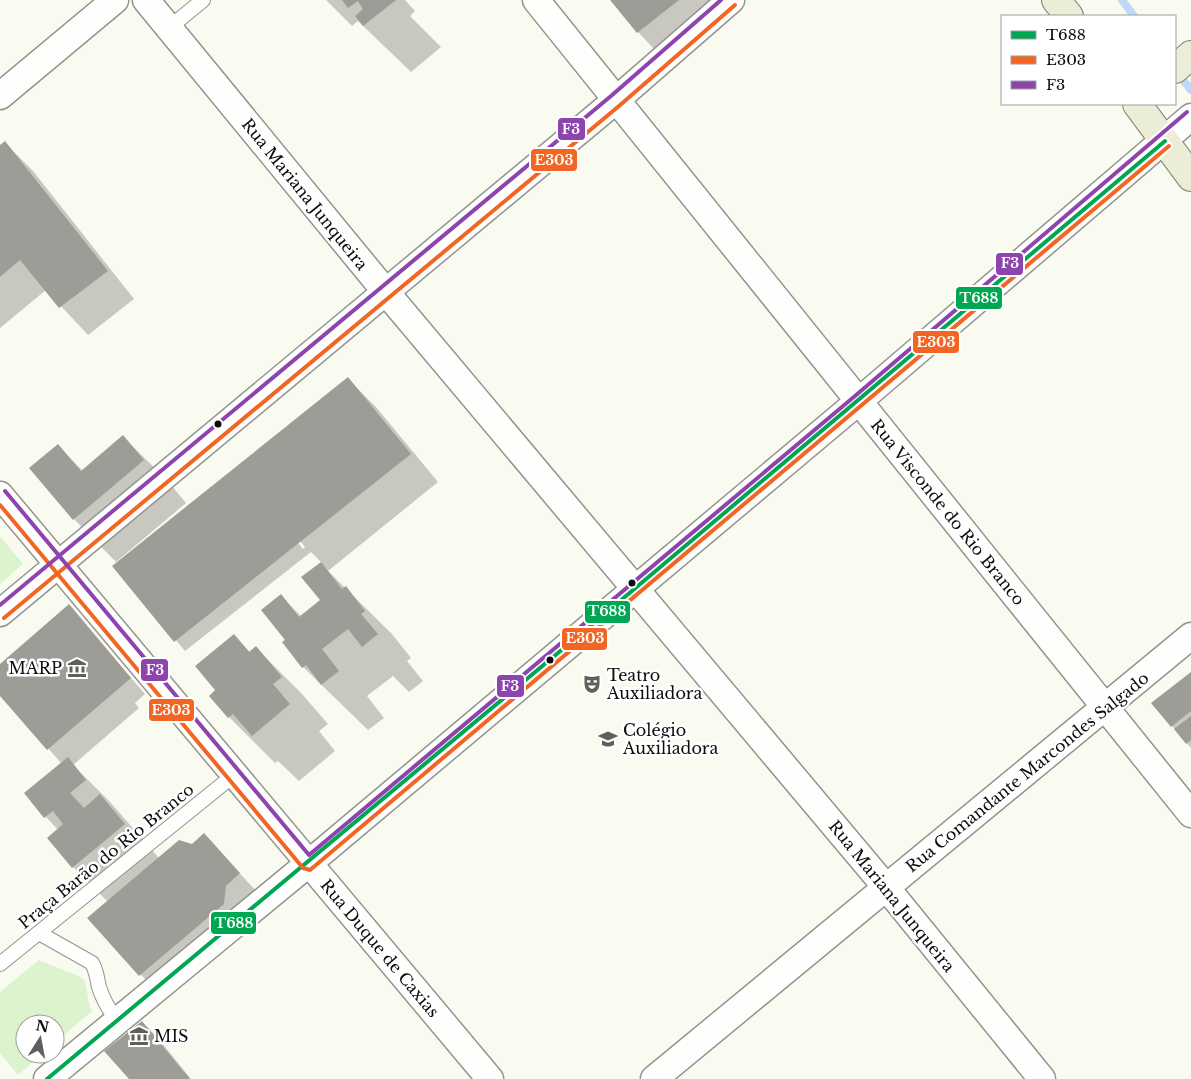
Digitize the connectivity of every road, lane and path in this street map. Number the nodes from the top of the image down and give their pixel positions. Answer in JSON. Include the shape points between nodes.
{"nodes":[{"id":1,"x":115,"y":0,"type":"edge"},
{"id":2,"x":146,"y":0,"type":"edge"},
{"id":3,"x":203,"y":0,"type":"edge"},
{"id":4,"x":536,"y":0,"type":"edge"},
{"id":5,"x":731,"y":0,"type":"edge"},
{"id":6,"x":1056,"y":0,"type":"edge"},
{"id":7,"x":1068,"y":15,"type":"edge"},
{"id":8,"x":169,"y":28,"type":"junction"},
{"id":9,"x":1191,"y":55,"type":"edge"},
{"id":10,"x":1176,"y":68,"type":"edge"},
{"id":11,"x":0,"y":96,"type":"edge"},
{"id":12,"x":616,"y":100,"type":"junction"},
{"id":13,"x":1139,"y":105,"type":"edge"},
{"id":14,"x":1179,"y":128,"type":"edge"},
{"id":15,"x":1191,"y":177,"type":"edge"},
{"id":16,"x":385,"y":291,"type":"junction"},
{"id":17,"x":859,"y":401,"type":"junction"},
{"id":18,"x":0,"y":495,"type":"edge"},
{"id":19,"x":58,"y":564,"type":"junction"},
{"id":20,"x":636,"y":588,"type":"junction"},
{"id":21,"x":0,"y":613,"type":"edge"},
{"id":22,"x":1191,"y":636,"type":"edge"},
{"id":23,"x":1106,"y":708,"type":"junction"},
{"id":24,"x":234,"y":775,"type":"junction"},
{"id":25,"x":1191,"y":814,"type":"edge"},
{"id":26,"x":308,"y":864,"type":"junction"},
{"id":27,"x":885,"y":886,"type":"junction"},
{"id":28,"x":39,"y":933,"type":"junction"},
{"id":29,"x":0,"y":964,"type":"edge"},
{"id":30,"x":118,"y":1020,"type":"junction"},
{"id":31,"x":46,"y":1079,"type":"edge"},
{"id":32,"x":490,"y":1079,"type":"edge"},
{"id":33,"x":654,"y":1079,"type":"edge"},
{"id":34,"x":1042,"y":1079,"type":"edge"}],
"edges":[{"from":1,"to":11,"type":"street"},
{"from":2,"to":8,"type":"street","name":"Rua Mariana Junqueira"},
{"from":3,"to":8,"type":"lane"},
{"from":4,"to":12,"type":"street","name":"Rua Visconde do Rio Branco"},
{"from":5,"to":12,"type":"street"},
{"from":6,"to":7,"type":"main road"},
{"from":8,"to":16,"type":"street","name":"Rua Mariana Junqueira"},
{"from":9,"to":10,"type":"main road"},
{"from":12,"to":16,"type":"street"},
{"from":12,"to":17,"type":"street","name":"Rua Visconde do Rio Branco"},
{"from":13,"to":14,"type":"main road"},
{"from":14,"to":15,"type":"main road"},
{"from":14,"to":17,"type":"street"},
{"from":16,"to":19,"type":"street"},
{"from":16,"to":20,"type":"street","name":"Rua Mariana Junqueira"},
{"from":17,"to":20,"type":"street"},
{"from":17,"to":23,"type":"street","name":"Rua Visconde do Rio Branco"},
{"from":18,"to":19,"type":"street","name":"Rua Duque de Caxias"},
{"from":19,"to":21,"type":"street"},
{"from":19,"to":24,"type":"street","name":"Rua Duque de Caxias"},
{"from":20,"to":26,"type":"street"},
{"from":20,"to":27,"type":"street","name":"Rua Mariana Junqueira"},
{"from":22,"to":23,"type":"street","name":"Rua Comandante Marcondes Salgado"},
{"from":23,"to":25,"type":"street","name":"Rua Visconde do Rio Branco"},
{"from":23,"to":27,"type":"street","name":"Rua Comandante Marcondes Salgado"},
{"from":24,"to":26,"type":"street","name":"Rua Duque de Caxias"},
{"from":24,"to":28,"type":"lane","name":"Praça Barão do Rio Branco"},
{"from":26,"to":30,"type":"street"},
{"from":26,"to":32,"type":"street","name":"Rua Duque de Caxias"},
{"from":27,"to":33,"type":"street","name":"Rua Comandante Marcondes Salgado"},
{"from":27,"to":34,"type":"street","name":"Rua Mariana Junqueira"},
{"from":28,"to":29,"type":"lane","name":"Praça Barão do Rio Branco"},
{"from":28,"to":30,"type":"lane","via":[[92,964],[97,971],[105,1004]]},
{"from":30,"to":31,"type":"street"}]}
